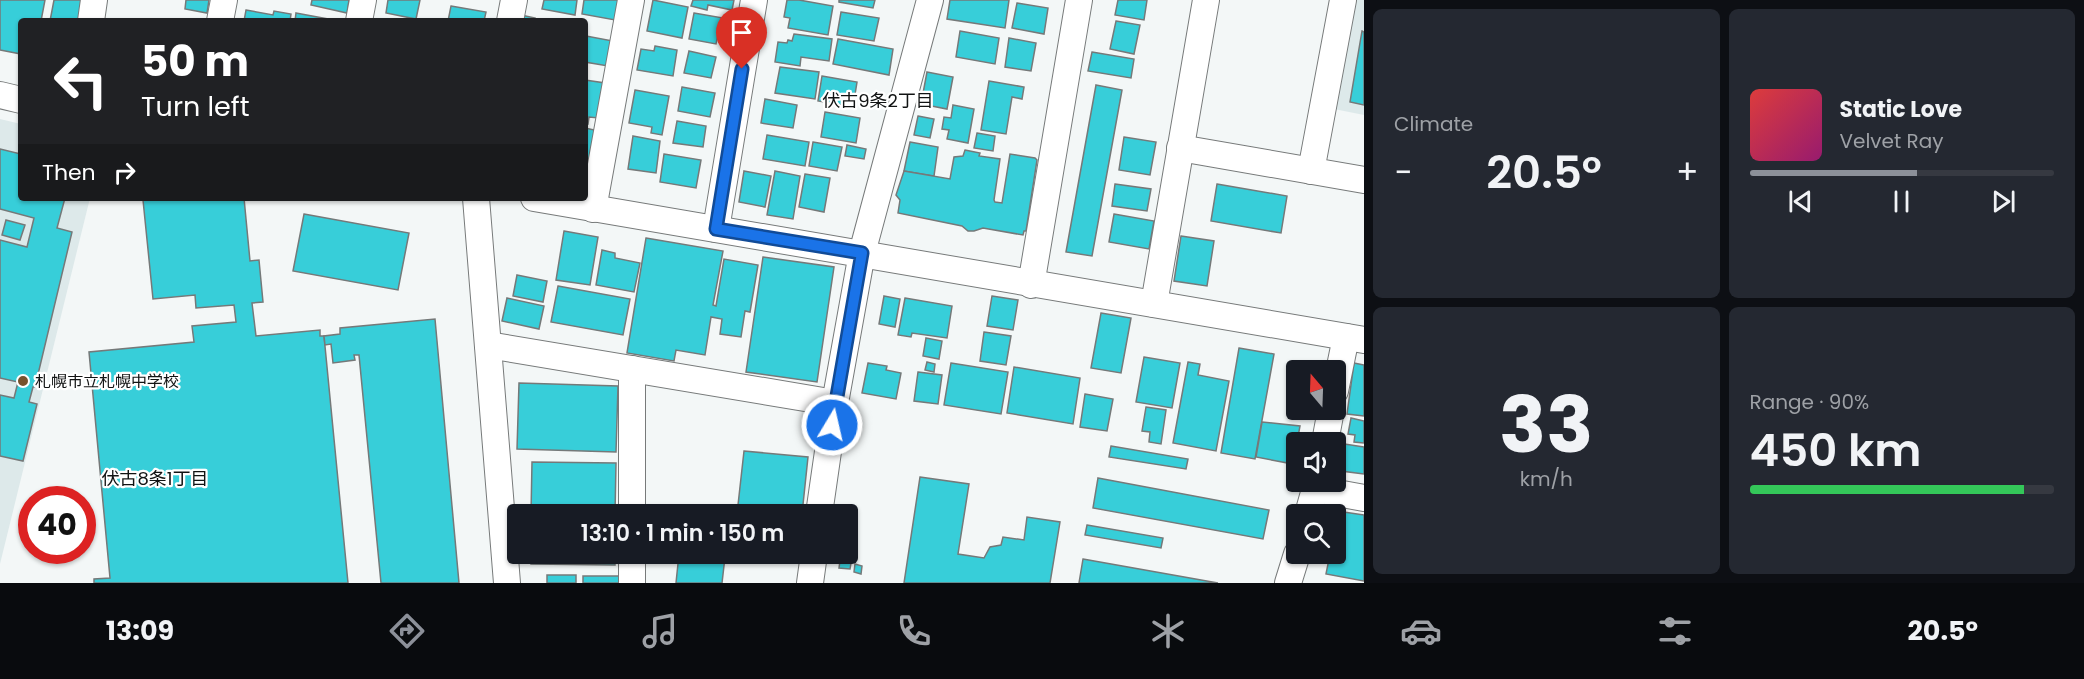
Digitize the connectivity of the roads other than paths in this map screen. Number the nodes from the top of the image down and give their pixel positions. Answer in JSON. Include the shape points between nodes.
{"nodes":[{"id":1,"x":94,"y":0,"type":"edge"},
{"id":2,"x":224,"y":0,"type":"edge"},
{"id":3,"x":363,"y":0,"type":"edge"},
{"id":4,"x":514,"y":0,"type":"edge"},
{"id":5,"x":631,"y":0,"type":"edge"},
{"id":6,"x":754,"y":0,"type":"edge"},
{"id":7,"x":930,"y":0,"type":"edge"},
{"id":8,"x":1079,"y":0,"type":"edge"},
{"id":9,"x":1206,"y":0,"type":"edge"},
{"id":10,"x":1343,"y":0,"type":"edge"},
{"id":11,"x":91,"y":18,"type":"edge"},
{"id":12,"x":221,"y":18,"type":"edge"},
{"id":13,"x":360,"y":18,"type":"edge"},
{"id":14,"x":511,"y":18,"type":"edge"},
{"id":15,"x":0,"y":95,"type":"edge"},
{"id":16,"x":18,"y":99,"type":"edge"},
{"id":17,"x":1180,"y":148,"type":"junction"},
{"id":18,"x":1311,"y":171,"type":"junction"},
{"id":19,"x":1364,"y":180,"type":"edge"},
{"id":20,"x":476,"y":201,"type":"edge"},
{"id":21,"x":552,"y":201,"type":"edge"},
{"id":22,"x":593,"y":208,"type":"junction"},
{"id":23,"x":716,"y":229,"type":"junction"},
{"id":24,"x":862,"y":253,"type":"junction"},
{"id":25,"x":1031,"y":285,"type":"junction"},
{"id":26,"x":1154,"y":304,"type":"junction"},
{"id":27,"x":1355,"y":339,"type":"edge"},
{"id":28,"x":488,"y":345,"type":"junction"},
{"id":29,"x":1346,"y":362,"type":"edge"},
{"id":30,"x":632,"y":369,"type":"junction"},
{"id":31,"x":835,"y":403,"type":"junction"},
{"id":32,"x":1342,"y":492,"type":"edge"},
{"id":33,"x":1364,"y":498,"type":"edge"},
{"id":34,"x":632,"y":504,"type":"edge"},
{"id":35,"x":820,"y":504,"type":"edge"},
{"id":36,"x":632,"y":564,"type":"edge"},
{"id":37,"x":813,"y":564,"type":"edge"},
{"id":38,"x":1294,"y":564,"type":"edge"},
{"id":39,"x":507,"y":583,"type":"edge"},
{"id":40,"x":632,"y":583,"type":"edge"},
{"id":41,"x":810,"y":583,"type":"edge"},
{"id":42,"x":1288,"y":583,"type":"edge"}],
"edges":[{"from":1,"to":11,"type":"street"},
{"from":2,"to":12,"type":"street"},
{"from":3,"to":13,"type":"street"},
{"from":4,"to":14,"type":"street"},
{"from":5,"to":22,"type":"street"},
{"from":6,"to":23,"type":"street"},
{"from":7,"to":24,"type":"street"},
{"from":8,"to":25,"type":"street"},
{"from":9,"to":17,"type":"street"},
{"from":10,"to":18,"type":"street"},
{"from":15,"to":16,"type":"street"},
{"from":17,"to":18,"type":"street"},
{"from":17,"to":26,"type":"street"},
{"from":18,"to":19,"type":"street"},
{"from":20,"to":28,"type":"street"},
{"from":21,"to":22,"type":"street"},
{"from":22,"to":23,"type":"street"},
{"from":23,"to":24,"type":"street"},
{"from":24,"to":25,"type":"street"},
{"from":24,"to":31,"type":"street"},
{"from":25,"to":26,"type":"street"},
{"from":26,"to":27,"type":"street"},
{"from":27,"to":29,"type":"street"},
{"from":28,"to":30,"type":"street"},
{"from":28,"to":39,"type":"street"},
{"from":30,"to":31,"type":"street"},
{"from":30,"to":34,"type":"street"},
{"from":31,"to":35,"type":"street"},
{"from":32,"to":33,"type":"street"},
{"from":36,"to":40,"type":"street"},
{"from":37,"to":41,"type":"street"},
{"from":38,"to":42,"type":"street"}]}
